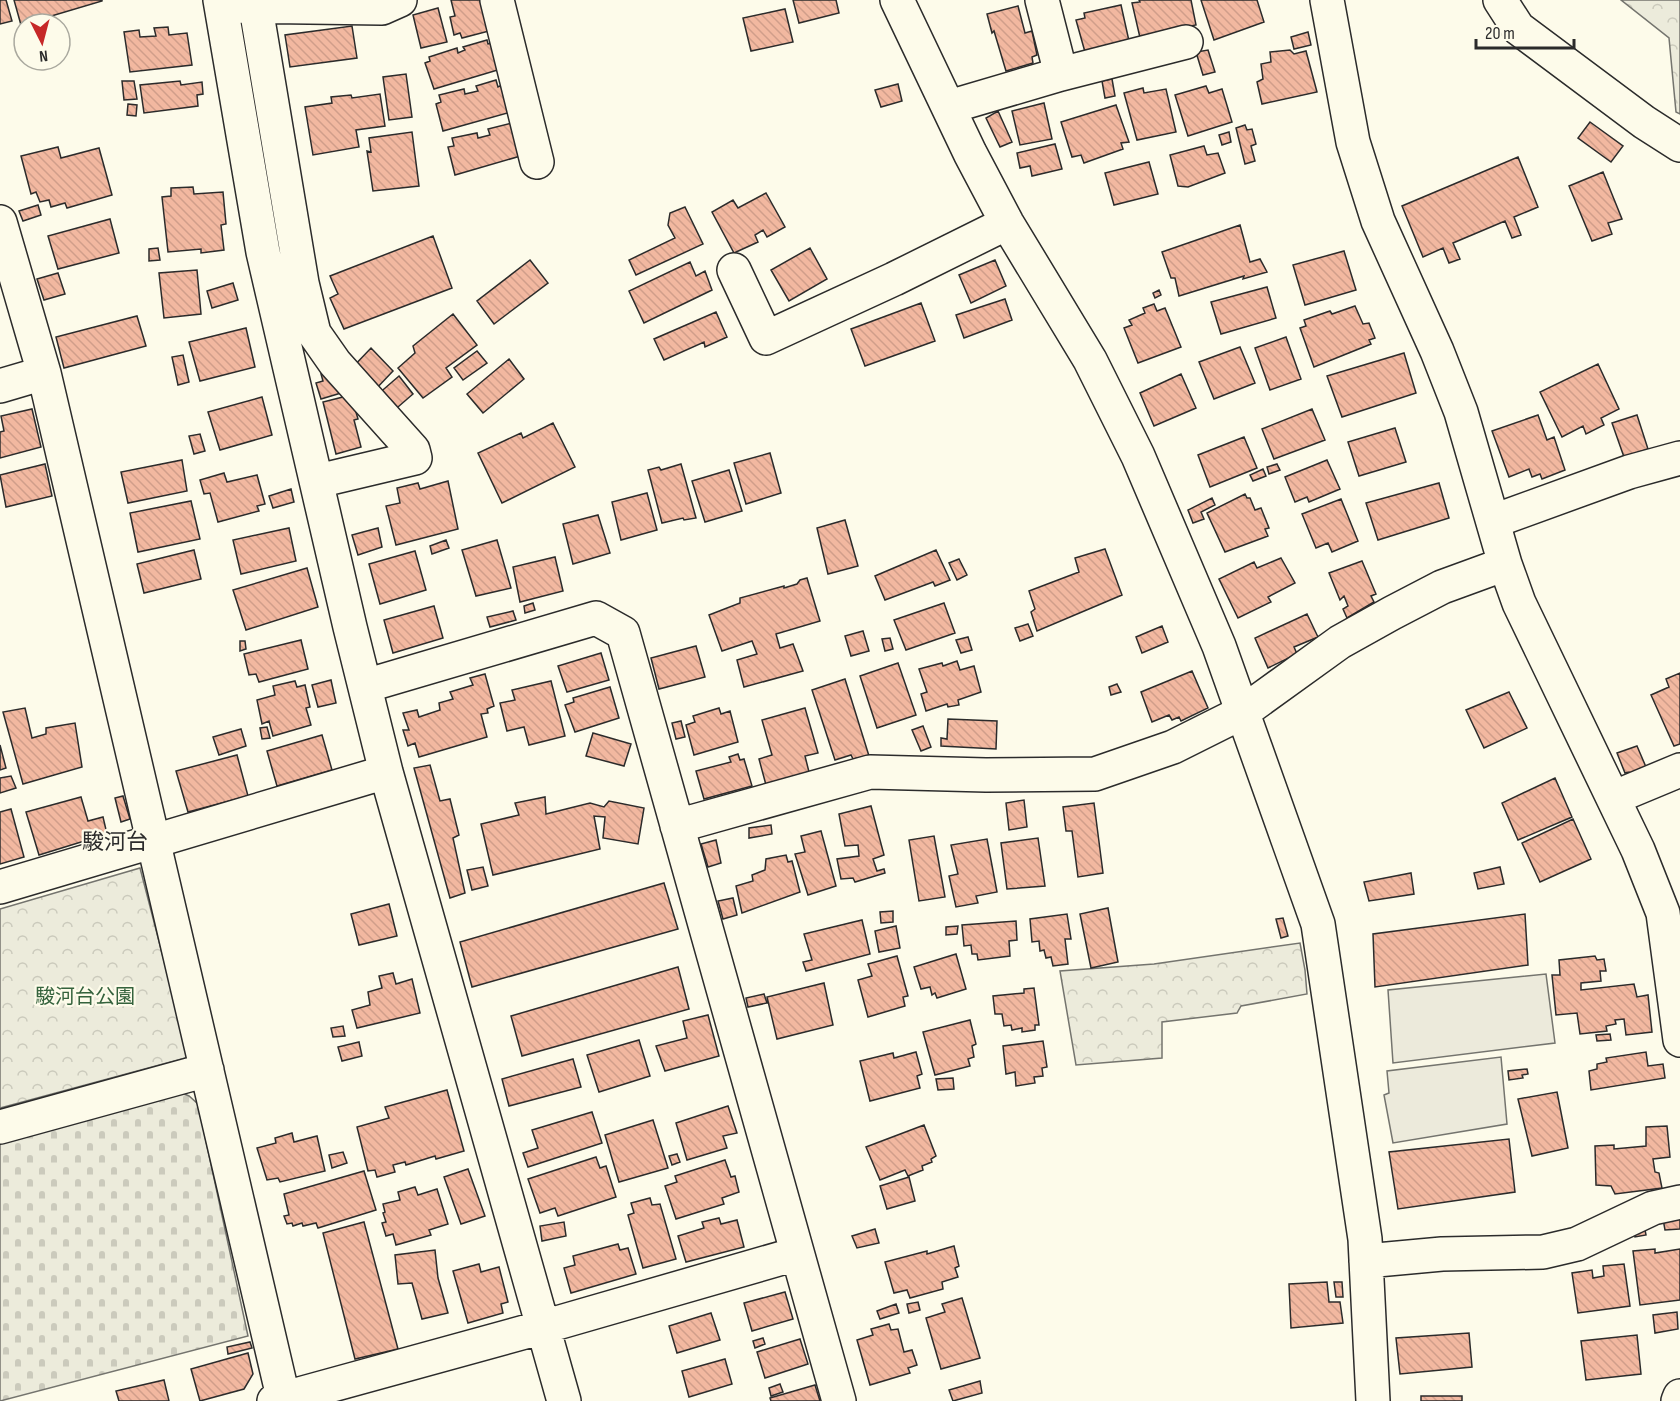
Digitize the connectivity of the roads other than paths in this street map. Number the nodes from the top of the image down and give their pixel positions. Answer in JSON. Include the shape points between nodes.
{"nodes":[{"id":1,"x":400,"y":0,"type":"edge"},
{"id":2,"x":497,"y":0,"type":"edge"},
{"id":3,"x":897,"y":0,"type":"edge"},
{"id":4,"x":1042,"y":0,"type":"edge"},
{"id":5,"x":1327,"y":0,"type":"edge"},
{"id":6,"x":1500,"y":0,"type":"edge"},
{"id":7,"x":220,"y":3,"type":"edge"},
{"id":8,"x":256,"y":8,"type":"junction"},
{"id":9,"x":1186,"y":42,"type":"dead end"},
{"id":10,"x":1060,"y":74,"type":"junction"},
{"id":11,"x":949,"y":107,"type":"junction"},
{"id":12,"x":1680,"y":145,"type":"edge"},
{"id":13,"x":537,"y":162,"type":"dead end"},
{"id":14,"x":0,"y":222,"type":"edge"},
{"id":15,"x":1007,"y":223,"type":"junction"},
{"id":16,"x":734,"y":270,"type":"dead end"},
{"id":17,"x":44,"y":373,"type":"junction"},
{"id":18,"x":0,"y":386,"type":"edge"},
{"id":19,"x":1680,"y":458,"type":"edge"},
{"id":20,"x":318,"y":481,"type":"junction"},
{"id":21,"x":1494,"y":521,"type":"junction"},
{"id":22,"x":1505,"y":564,"type":"junction"},
{"id":23,"x":365,"y":686,"type":"junction"},
{"id":24,"x":1242,"y":712,"type":"junction"},
{"id":25,"x":1680,"y":770,"type":"edge"},
{"id":26,"x":386,"y":772,"type":"junction"},
{"id":27,"x":1613,"y":798,"type":"junction"},
{"id":28,"x":677,"y":826,"type":"junction"},
{"id":29,"x":152,"y":843,"type":"junction"},
{"id":30,"x":0,"y":887,"type":"edge"},
{"id":31,"x":1680,"y":1040,"type":"edge"},
{"id":32,"x":207,"y":1070,"type":"junction"},
{"id":33,"x":0,"y":1127,"type":"edge"},
{"id":34,"x":1680,"y":1202,"type":"edge"},
{"id":35,"x":796,"y":1254,"type":"junction"},
{"id":36,"x":1366,"y":1261,"type":"junction"},
{"id":37,"x":543,"y":1327,"type":"junction"},
{"id":38,"x":1680,"y":1396,"type":"edge"},
{"id":39,"x":280,"y":1400,"type":"edge"},
{"id":40,"x":564,"y":1401,"type":"edge"},
{"id":41,"x":839,"y":1401,"type":"edge"},
{"id":42,"x":1373,"y":1401,"type":"edge"},
{"id":43,"x":1678,"y":1401,"type":"edge"}],
"edges":[{"from":1,"to":8,"type":"street","via":[[382,8]]},
{"from":2,"to":13,"type":"street"},
{"from":3,"to":11,"type":"street"},
{"from":4,"to":10,"type":"street"},
{"from":5,"to":21,"type":"street","via":[[1353,142],[1378,221],[1461,412]]},
{"from":6,"to":12,"type":"street","via":[[1518,28]]},
{"from":7,"to":8,"type":"street"},
{"from":7,"to":20,"type":"street","via":[[263,252]]},
{"from":8,"to":20,"type":"street","via":[[314,333],[415,458]]},
{"from":9,"to":10,"type":"street"},
{"from":10,"to":11,"type":"street"},
{"from":11,"to":15,"type":"street"},
{"from":14,"to":17,"type":"street"},
{"from":15,"to":16,"type":"street","via":[[766,338]]},
{"from":15,"to":24,"type":"street","via":[[1090,360],[1138,456],[1219,646]]},
{"from":17,"to":18,"type":"street"},
{"from":17,"to":29,"type":"street"},
{"from":19,"to":21,"type":"street","via":[[1629,472]]},
{"from":20,"to":23,"type":"street"},
{"from":21,"to":22,"type":"street"},
{"from":22,"to":24,"type":"street","via":[[1442,587],[1382,618],[1340,642]]},
{"from":22,"to":27,"type":"street","via":[[1519,603]]},
{"from":23,"to":26,"type":"street"},
{"from":23,"to":28,"type":"street","via":[[596,618],[623,633]]},
{"from":24,"to":28,"type":"street","via":[[1173,747],[1095,774],[870,772]]},
{"from":24,"to":36,"type":"street","via":[[1318,924]]},
{"from":25,"to":27,"type":"street"},
{"from":26,"to":29,"type":"street"},
{"from":26,"to":37,"type":"street"},
{"from":27,"to":31,"type":"street","via":[[1663,913]]},
{"from":28,"to":35,"type":"street"},
{"from":29,"to":30,"type":"street"},
{"from":29,"to":32,"type":"street"},
{"from":32,"to":33,"type":"street"},
{"from":32,"to":39,"type":"street"},
{"from":34,"to":36,"type":"street","via":[[1653,1208],[1577,1244],[1543,1252],[1442,1254]]},
{"from":35,"to":37,"type":"street"},
{"from":35,"to":41,"type":"street"},
{"from":36,"to":42,"type":"street"},
{"from":37,"to":39,"type":"street"},
{"from":37,"to":40,"type":"street"},
{"from":38,"to":43,"type":"street"}]}
